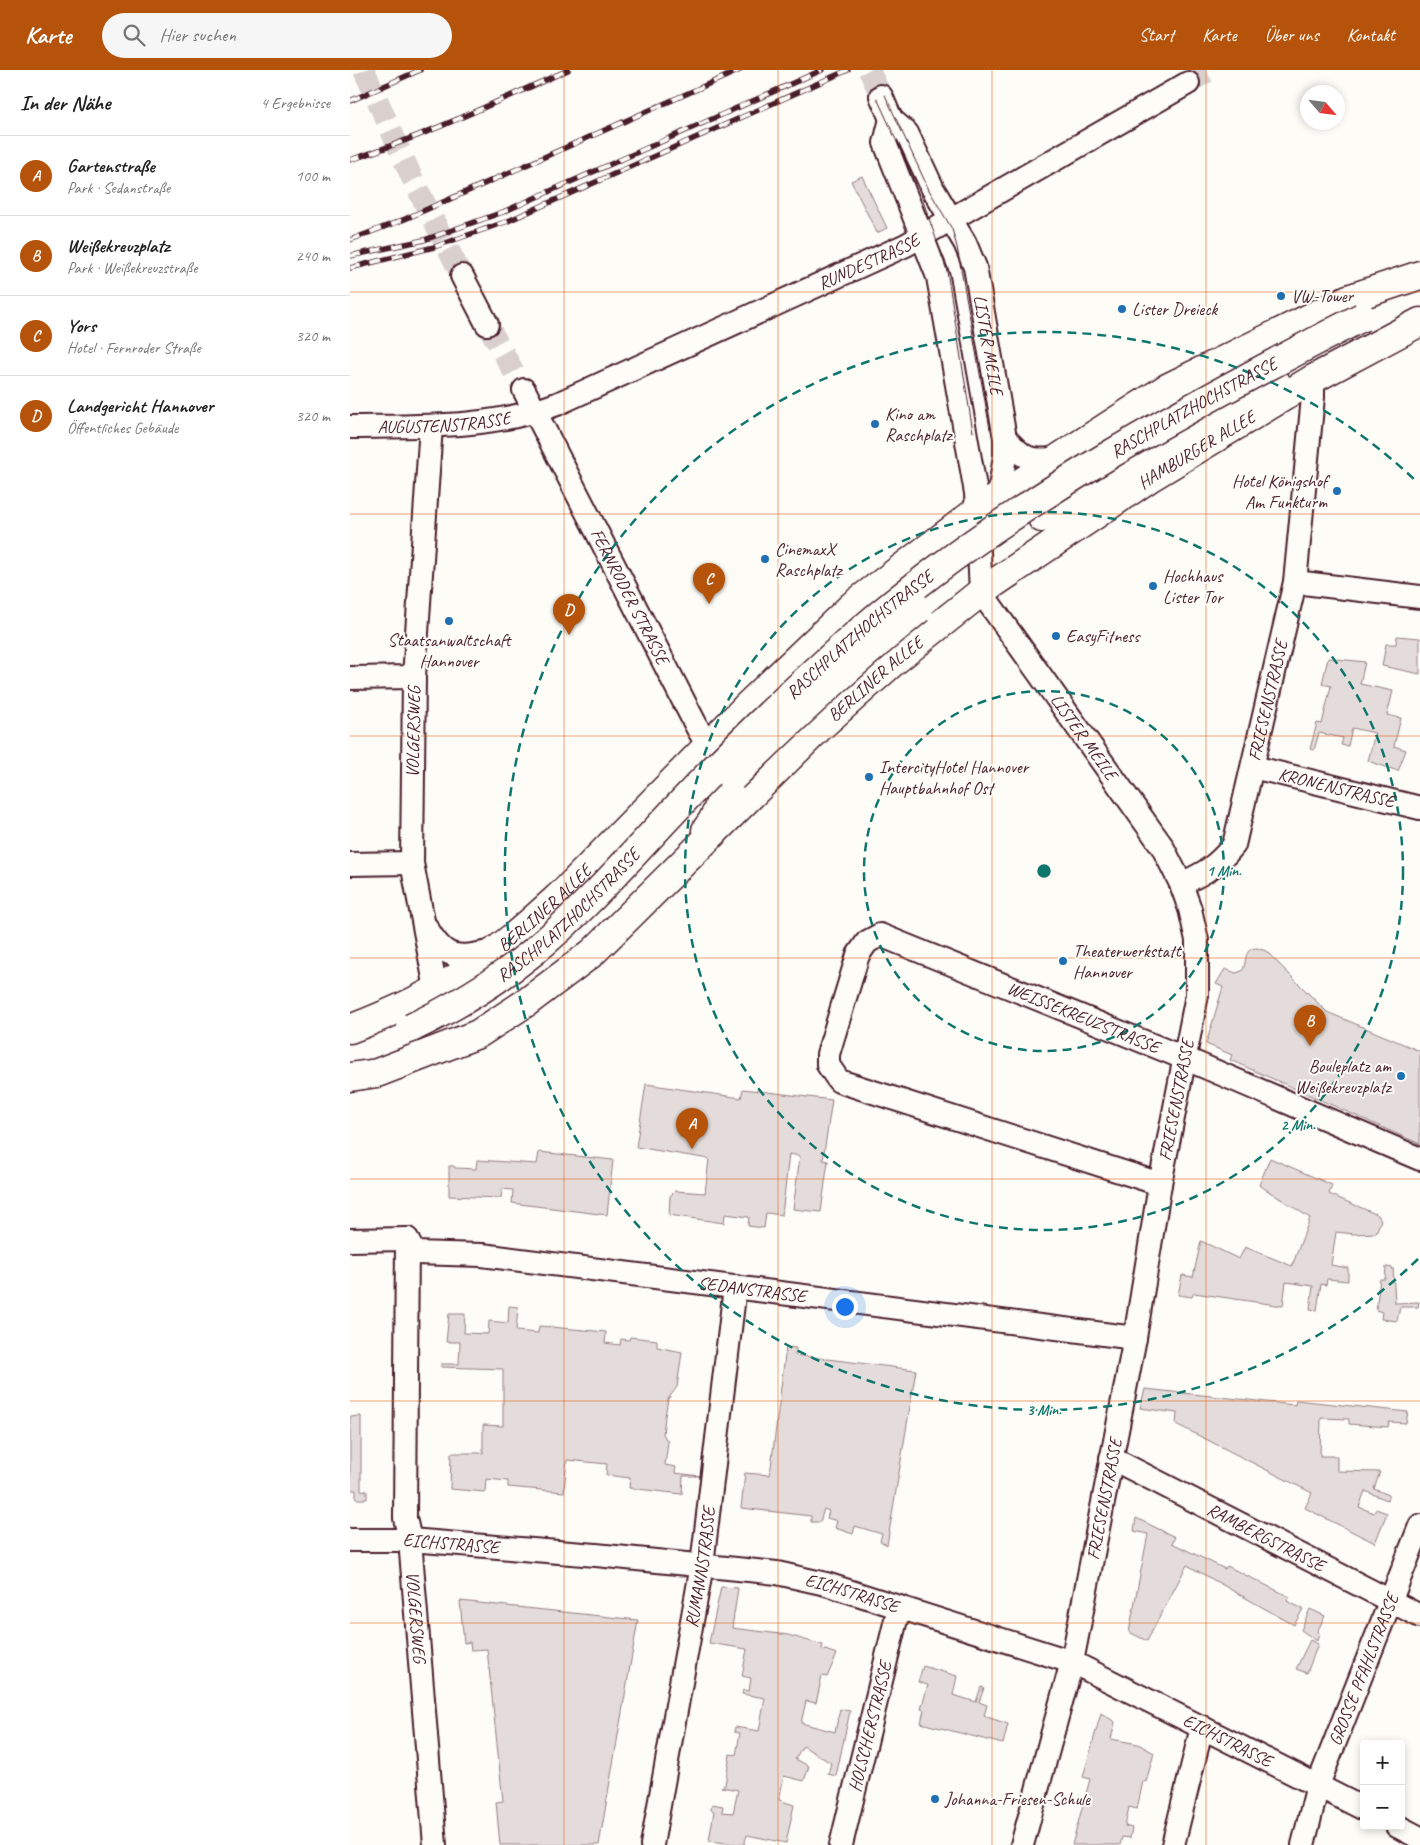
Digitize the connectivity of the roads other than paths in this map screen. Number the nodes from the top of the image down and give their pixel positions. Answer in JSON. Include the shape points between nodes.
{"nodes":[{"id":1,"x":1188,"y":83,"type":"tunnel mouth"},
{"id":2,"x":881,"y":96,"type":"tunnel mouth"},
{"id":3,"x":891,"y":119,"type":"junction"},
{"id":4,"x":951,"y":220,"type":"junction"},
{"id":5,"x":923,"y":235,"type":"junction"},
{"id":6,"x":462,"y":276,"type":"tunnel mouth"},
{"id":7,"x":1420,"y":276,"type":"edge"},
{"id":8,"x":1420,"y":283,"type":"edge"},
{"id":9,"x":1420,"y":316,"type":"edge"},
{"id":10,"x":1420,"y":322,"type":"edge"},
{"id":11,"x":488,"y":324,"type":"tunnel mouth"},
{"id":12,"x":1367,"y":326,"type":"junction"},
{"id":13,"x":1313,"y":378,"type":"junction"},
{"id":14,"x":524,"y":390,"type":"tunnel mouth"},
{"id":15,"x":535,"y":412,"type":"junction"},
{"id":16,"x":431,"y":426,"type":"junction"},
{"id":17,"x":350,"y":427,"type":"edge"},
{"id":18,"x":1005,"y":438,"type":"junction"},
{"id":19,"x":1056,"y":459,"type":"junction"},
{"id":20,"x":989,"y":503,"type":"junction"},
{"id":21,"x":1295,"y":582,"type":"junction"},
{"id":22,"x":981,"y":592,"type":"junction"},
{"id":23,"x":1420,"y":597,"type":"edge"},
{"id":24,"x":414,"y":677,"type":"junction"},
{"id":25,"x":350,"y":678,"type":"edge"},
{"id":26,"x":708,"y":746,"type":"junction"},
{"id":27,"x":1253,"y":767,"type":"junction"},
{"id":28,"x":756,"y":790,"type":"junction"},
{"id":29,"x":1420,"y":808,"type":"edge"},
{"id":30,"x":412,"y":863,"type":"junction"},
{"id":31,"x":350,"y":864,"type":"edge"},
{"id":32,"x":669,"y":879,"type":"junction"},
{"id":33,"x":1181,"y":884,"type":"junction"},
{"id":34,"x":422,"y":918,"type":"junction"},
{"id":35,"x":495,"y":951,"type":"junction"},
{"id":36,"x":436,"y":989,"type":"junction"},
{"id":37,"x":350,"y":1029,"type":"edge"},
{"id":38,"x":415,"y":1036,"type":"junction"},
{"id":39,"x":350,"y":1041,"type":"edge"},
{"id":40,"x":1184,"y":1058,"type":"junction"},
{"id":41,"x":350,"y":1066,"type":"edge"},
{"id":42,"x":350,"y":1077,"type":"edge"},
{"id":43,"x":1420,"y":1159,"type":"edge"},
{"id":44,"x":1160,"y":1184,"type":"junction"},
{"id":45,"x":407,"y":1239,"type":"junction"},
{"id":46,"x":350,"y":1240,"type":"edge"},
{"id":47,"x":735,"y":1287,"type":"junction"},
{"id":48,"x":1135,"y":1338,"type":"junction"},
{"id":49,"x":1111,"y":1458,"type":"junction"},
{"id":50,"x":1420,"y":1526,"type":"edge"},
{"id":51,"x":350,"y":1540,"type":"edge"},
{"id":52,"x":410,"y":1540,"type":"junction"},
{"id":53,"x":702,"y":1565,"type":"junction"},
{"id":54,"x":1390,"y":1601,"type":"junction"},
{"id":55,"x":899,"y":1607,"type":"junction"},
{"id":56,"x":1420,"y":1616,"type":"edge"},
{"id":57,"x":1072,"y":1662,"type":"junction"},
{"id":58,"x":1202,"y":1727,"type":"junction"},
{"id":59,"x":1318,"y":1785,"type":"junction"},
{"id":60,"x":1360,"y":1807,"type":"edge"},
{"id":61,"x":1405,"y":1830,"type":"edge"},
{"id":62,"x":1420,"y":1838,"type":"edge"},
{"id":63,"x":435,"y":1845,"type":"edge"},
{"id":64,"x":652,"y":1845,"type":"edge"},
{"id":65,"x":841,"y":1845,"type":"edge"},
{"id":66,"x":1022,"y":1845,"type":"edge"},
{"id":67,"x":1173,"y":1845,"type":"edge"},
{"id":68,"x":1303,"y":1845,"type":"edge"}],
"edges":[{"from":1,"to":4,"type":"street","name":"RUNDESTRASSE"},
{"from":2,"to":3,"type":"street","name":"LISTER MEILE"},
{"from":3,"to":4,"type":"street","name":"LISTER MEILE","via":[[907,133]]},
{"from":3,"to":5,"type":"street","name":"LISTER MEILE","via":[[885,143]]},
{"from":4,"to":5,"type":"street","name":"RUNDESTRASSE"},
{"from":4,"to":18,"type":"street","name":"LISTER MEILE","via":[[976,267]]},
{"from":5,"to":15,"type":"street","name":"RUNDESTRASSE","via":[[879,258]]},
{"from":5,"to":20,"type":"street","name":"LISTER MEILE","via":[[938,277]]},
{"from":6,"to":11,"type":"street"},
{"from":7,"to":19,"type":"main road","via":[[1348,298],[1286,328],[1167,388]]},
{"from":8,"to":12,"type":"main road","name":"RASCHPLATZHOCHSTRASSE"},
{"from":9,"to":12,"type":"main road"},
{"from":10,"to":13,"type":"main road","name":"HAMBURGER ALLEE"},
{"from":12,"to":38,"type":"main road","name":"RASCHPLATZHOCHSTRASSE","bridge":true,"via":[[1136,458],[1042,518],[961,576],[874,645],[800,711],[699,810],[616,899],[547,964],[455,1027]]},
{"from":13,"to":21,"type":"street","name":"FRIESENSTRASSE","via":[[1314,397]]},
{"from":13,"to":22,"type":"main road","name":"HAMBURGER ALLEE","via":[[1151,477]]},
{"from":14,"to":15,"type":"street","name":"FERNRODER STRASSE"},
{"from":15,"to":16,"type":"street","name":"AUGUSTENSTRASSE","via":[[508,419]]},
{"from":15,"to":26,"type":"street","name":"FERNRODER STRASSE"},
{"from":16,"to":17,"type":"street","name":"AUGUSTENSTRASSE"},
{"from":16,"to":24,"type":"street","name":"VOLGERSWEG"},
{"from":18,"to":19,"type":"street","via":[[1018,452],[1035,461]]},
{"from":18,"to":20,"type":"street","name":"LISTER MEILE","via":[[1006,456]]},
{"from":19,"to":20,"type":"main road"},
{"from":20,"to":22,"type":"street","name":"LISTER MEILE"},
{"from":20,"to":26,"type":"main road","name":"BERLINER ALLEE","via":[[853,605]]},
{"from":21,"to":23,"type":"street"},
{"from":21,"to":27,"type":"street","name":"FRIESENSTRASSE"},
{"from":22,"to":28,"type":"main road","name":"BERLINER ALLEE","via":[[892,663]]},
{"from":22,"to":33,"type":"street","name":"LISTER MEILE","via":[[1162,846]]},
{"from":24,"to":25,"type":"street"},
{"from":24,"to":30,"type":"street","name":"VOLGERSWEG"},
{"from":26,"to":28,"type":"street","name":"FERNRODER STRASSE"},
{"from":26,"to":32,"type":"main road","name":"BERLINER ALLEE","via":[[719,776],[722,799],[716,817]]},
{"from":26,"to":35,"type":"main road","name":"BERLINER ALLEE","via":[[565,891]]},
{"from":27,"to":29,"type":"street","name":"KRONENSTRASSE"},
{"from":27,"to":33,"type":"street","name":"FRIESENSTRASSE","via":[[1234,844],[1207,872]]},
{"from":28,"to":32,"type":"main road","name":"BERLINER ALLEE"},
{"from":30,"to":31,"type":"street"},
{"from":30,"to":34,"type":"street","name":"VOLGERSWEG"},
{"from":32,"to":42,"type":"main road","name":"BERLINER ALLEE","via":[[592,953],[478,1034],[377,1073]]},
{"from":33,"to":40,"type":"street","name":"FRIESENSTRASSE","via":[[1197,940],[1197,995]]},
{"from":34,"to":35,"type":"street","name":"VOLGERSWEG","via":[[436,943],[448,952],[469,956]]},
{"from":34,"to":36,"type":"street","name":"VOLGERSWEG"},
{"from":35,"to":36,"type":"main road","name":"BERLINER ALLEE"},
{"from":36,"to":37,"type":"main road","name":"BERLINER ALLEE","via":[[380,1018]]},
{"from":38,"to":39,"type":"main road","name":"RASCHPLATZHOCHSTRASSE"},
{"from":38,"to":41,"type":"main road","name":"RASCHPLATZHOCHSTRASSE"},
{"from":40,"to":43,"type":"street","name":"WEISSEKREUZSTRASSE"},
{"from":40,"to":44,"type":"street","name":"FRIESENSTRASSE"},
{"from":40,"to":44,"type":"street","name":"WEISSEKREUZSTRASSE","via":[[880,935],[867,942],[858,955],[828,1054],[828,1065],[838,1081],[847,1085]]},
{"from":44,"to":48,"type":"street","name":"FRIESENSTRASSE"},
{"from":45,"to":46,"type":"street"},
{"from":45,"to":47,"type":"street","name":"SEDANSTRASSE","via":[[414,1253],[482,1255]]},
{"from":45,"to":52,"type":"street","name":"VOLGERSWEG","via":[[405,1518]]},
{"from":47,"to":48,"type":"street","name":"SEDANSTRASSE"},
{"from":47,"to":53,"type":"street","name":"RUMANNSTRASSE"},
{"from":48,"to":49,"type":"street","name":"FRIESENSTRASSE"},
{"from":49,"to":54,"type":"street","name":"RAMBERGSTRASSE"},
{"from":49,"to":57,"type":"street","name":"FRIESENSTRASSE"},
{"from":50,"to":54,"type":"street","name":"GROSSE PFAHLSTRASSE"},
{"from":51,"to":52,"type":"street","name":"EICHSTRASSE"},
{"from":52,"to":53,"type":"street","name":"EICHSTRASSE"},
{"from":52,"to":63,"type":"street","name":"VOLGERSWEG"},
{"from":53,"to":55,"type":"street","name":"EICHSTRASSE","via":[[776,1573],[826,1584]]},
{"from":53,"to":64,"type":"street","name":"RUMANNSTRASSE"},
{"from":54,"to":56,"type":"street","name":"RAMBERGSTRASSE"},
{"from":54,"to":59,"type":"street","name":"GROSSE PFAHLSTRASSE"},
{"from":55,"to":57,"type":"street","name":"EICHSTRASSE"},
{"from":55,"to":65,"type":"street","name":"HOLSCHERSTRASSE"},
{"from":57,"to":58,"type":"street","name":"EICHSTRASSE"},
{"from":57,"to":66,"type":"street","name":"FRIESENSTRASSE"},
{"from":58,"to":59,"type":"street","name":"EICHSTRASSE"},
{"from":58,"to":67,"type":"street"},
{"from":59,"to":60,"type":"street","name":"EICHSTRASSE"},
{"from":59,"to":68,"type":"street","name":"GROSSE PFAHLSTRASSE"},
{"from":61,"to":62,"type":"street"}]}
